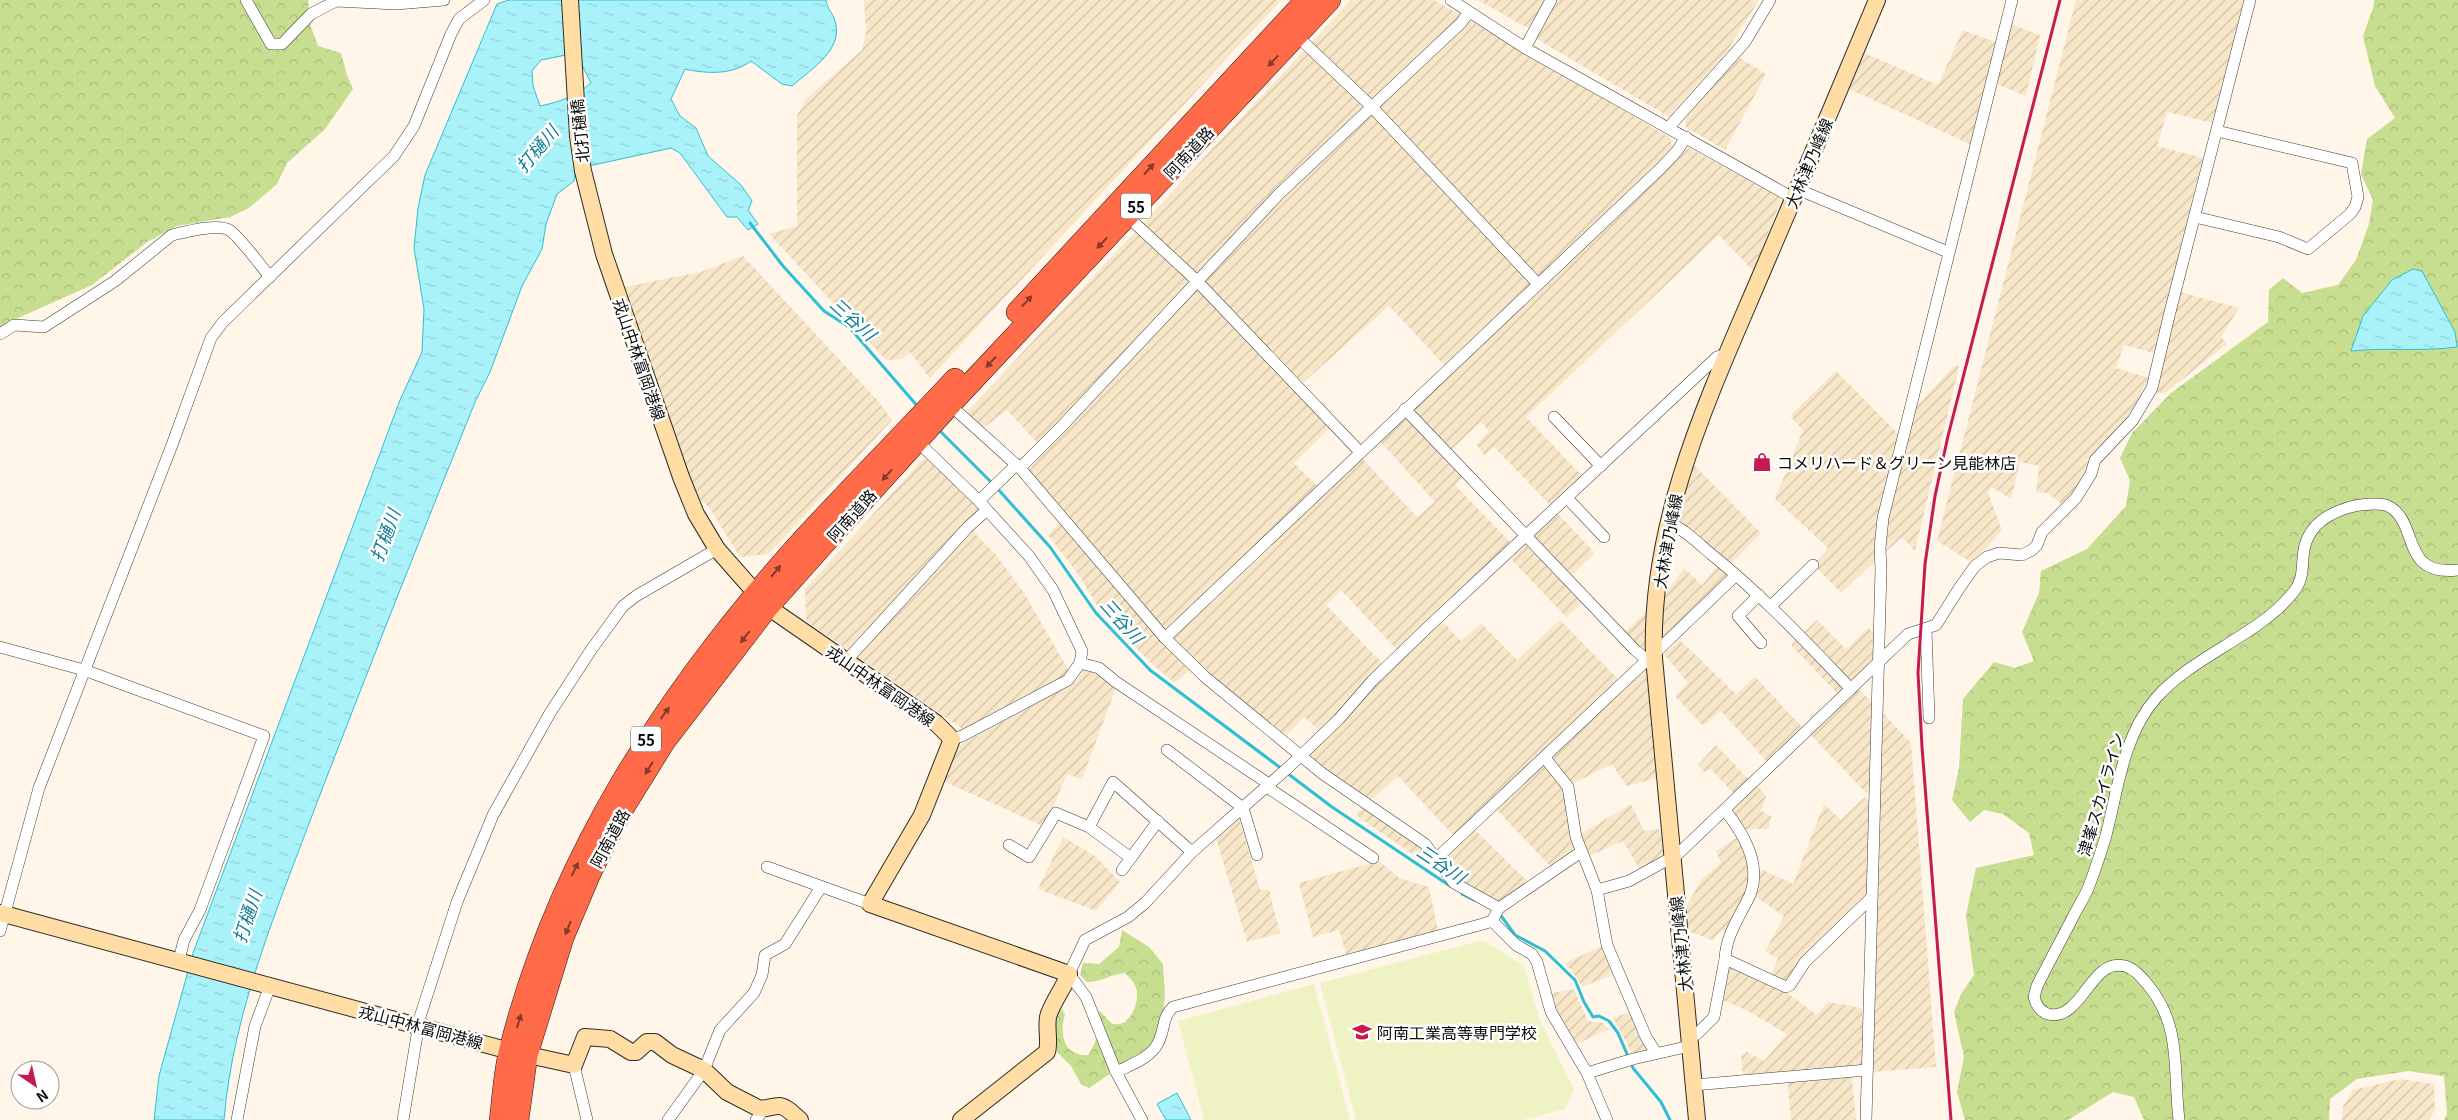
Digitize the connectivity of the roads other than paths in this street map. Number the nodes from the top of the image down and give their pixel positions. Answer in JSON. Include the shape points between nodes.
{"nodes":[{"id":1,"x":246,"y":0,"type":"edge"},
{"id":2,"x":444,"y":0,"type":"edge"},
{"id":3,"x":570,"y":0,"type":"edge"},
{"id":4,"x":1306,"y":0,"type":"edge"},
{"id":5,"x":1330,"y":0,"type":"edge"},
{"id":6,"x":1451,"y":0,"type":"edge"},
{"id":7,"x":1551,"y":0,"type":"edge"},
{"id":8,"x":1770,"y":0,"type":"edge"},
{"id":9,"x":1877,"y":0,"type":"edge"},
{"id":10,"x":2012,"y":0,"type":"edge"},
{"id":11,"x":2250,"y":0,"type":"edge"},
{"id":12,"x":477,"y":1,"type":"edge"},
{"id":13,"x":1468,"y":13,"type":"junction"},
{"id":14,"x":1297,"y":36,"type":"junction"},
{"id":15,"x":1525,"y":48,"type":"junction"},
{"id":16,"x":1371,"y":106,"type":"junction"},
{"id":17,"x":1669,"y":128,"type":"junction"},
{"id":18,"x":2216,"y":131,"type":"junction"},
{"id":19,"x":1686,"y":137,"type":"junction"},
{"id":20,"x":583,"y":171,"type":"joint"},
{"id":21,"x":1795,"y":194,"type":"junction"},
{"id":22,"x":1127,"y":216,"type":"junction"},
{"id":23,"x":2195,"y":217,"type":"junction"},
{"id":24,"x":1948,"y":252,"type":"junction"},
{"id":25,"x":270,"y":277,"type":"junction"},
{"id":26,"x":1197,"y":281,"type":"junction"},
{"id":27,"x":1538,"y":284,"type":"junction"},
{"id":28,"x":0,"y":334,"type":"edge"},
{"id":29,"x":1727,"y":354,"type":"junction"},
{"id":30,"x":942,"y":406,"type":"junction"},
{"id":31,"x":1405,"y":409,"type":"junction"},
{"id":32,"x":1554,"y":417,"type":"dead end"},
{"id":33,"x":916,"y":435,"type":"junction"},
{"id":34,"x":1360,"y":452,"type":"junction"},
{"id":35,"x":1601,"y":466,"type":"junction"},
{"id":36,"x":1014,"y":469,"type":"junction"},
{"id":37,"x":982,"y":498,"type":"junction"},
{"id":38,"x":1567,"y":498,"type":"junction"},
{"id":39,"x":987,"y":510,"type":"junction"},
{"id":40,"x":1668,"y":522,"type":"junction"},
{"id":41,"x":1526,"y":536,"type":"junction"},
{"id":42,"x":1604,"y":537,"type":"dead end"},
{"id":43,"x":717,"y":549,"type":"junction"},
{"id":44,"x":1813,"y":564,"type":"dead end"},
{"id":45,"x":2458,"y":570,"type":"edge"},
{"id":46,"x":1736,"y":575,"type":"junction"},
{"id":47,"x":1759,"y":595,"type":"junction"},
{"id":48,"x":762,"y":601,"type":"junction"},
{"id":49,"x":1771,"y":606,"type":"junction"},
{"id":50,"x":1926,"y":630,"type":"junction"},
{"id":51,"x":1165,"y":638,"type":"junction"},
{"id":52,"x":1762,"y":644,"type":"dead end"},
{"id":53,"x":0,"y":647,"type":"edge"},
{"id":54,"x":1652,"y":657,"type":"junction"},
{"id":55,"x":847,"y":660,"type":"junction"},
{"id":56,"x":1080,"y":663,"type":"junction"},
{"id":57,"x":1878,"y":663,"type":"junction"},
{"id":58,"x":84,"y":670,"type":"junction"},
{"id":59,"x":1851,"y":689,"type":"junction"},
{"id":60,"x":1929,"y":718,"type":"dead end"},
{"id":61,"x":952,"y":739,"type":"junction"},
{"id":62,"x":1168,"y":750,"type":"dead end"},
{"id":63,"x":1301,"y":755,"type":"junction"},
{"id":64,"x":1545,"y":758,"type":"junction"},
{"id":65,"x":1271,"y":783,"type":"junction"},
{"id":66,"x":1243,"y":808,"type":"junction"},
{"id":67,"x":1725,"y":810,"type":"junction"},
{"id":68,"x":1158,"y":822,"type":"junction"},
{"id":69,"x":1089,"y":827,"type":"junction"},
{"id":70,"x":1009,"y":845,"type":"dead end"},
{"id":71,"x":1192,"y":852,"type":"junction"},
{"id":72,"x":1581,"y":852,"type":"junction"},
{"id":73,"x":1257,"y":855,"type":"dead end"},
{"id":74,"x":1131,"y":858,"type":"junction"},
{"id":75,"x":1373,"y":858,"type":"dead end"},
{"id":76,"x":1437,"y":858,"type":"junction"},
{"id":77,"x":1671,"y":858,"type":"junction"},
{"id":78,"x":767,"y":867,"type":"dead end"},
{"id":79,"x":1122,"y":870,"type":"dead end"},
{"id":80,"x":821,"y":887,"type":"junction"},
{"id":81,"x":1597,"y":890,"type":"junction"},
{"id":82,"x":1872,"y":897,"type":"junction"},
{"id":83,"x":870,"y":904,"type":"junction"},
{"id":84,"x":1496,"y":913,"type":"junction"},
{"id":85,"x":2,"y":914,"type":"edge"},
{"id":86,"x":0,"y":931,"type":"edge"},
{"id":87,"x":1725,"y":959,"type":"junction"},
{"id":88,"x":183,"y":961,"type":"junction"},
{"id":89,"x":1069,"y":974,"type":"junction"},
{"id":90,"x":267,"y":985,"type":"junction"},
{"id":91,"x":418,"y":1025,"type":"junction"},
{"id":92,"x":1690,"y":1041,"type":"junction"},
{"id":93,"x":518,"y":1053,"type":"junction"},
{"id":94,"x":1656,"y":1053,"type":"junction"},
{"id":95,"x":574,"y":1065,"type":"junction"},
{"id":96,"x":704,"y":1070,"type":"junction"},
{"id":97,"x":1867,"y":1070,"type":"junction"},
{"id":98,"x":1116,"y":1072,"type":"junction"},
{"id":99,"x":1587,"y":1073,"type":"junction"},
{"id":100,"x":1694,"y":1085,"type":"junction"},
{"id":101,"x":759,"y":1115,"type":"edge"},
{"id":102,"x":237,"y":1120,"type":"edge"},
{"id":103,"x":403,"y":1120,"type":"edge"},
{"id":104,"x":500,"y":1120,"type":"edge"},
{"id":105,"x":518,"y":1120,"type":"edge"},
{"id":106,"x":587,"y":1120,"type":"edge"},
{"id":107,"x":668,"y":1120,"type":"edge"},
{"id":108,"x":800,"y":1120,"type":"edge"},
{"id":109,"x":962,"y":1120,"type":"edge"},
{"id":110,"x":1142,"y":1120,"type":"edge"},
{"id":111,"x":1607,"y":1120,"type":"edge"},
{"id":112,"x":1697,"y":1120,"type":"edge"},
{"id":113,"x":1866,"y":1120,"type":"edge"},
{"id":114,"x":2179,"y":1120,"type":"edge"}],
"edges":[{"from":1,"to":2,"type":"street","via":[[271,44],[282,44],[311,14],[336,1],[396,4]]},
{"from":3,"to":20,"type":"main road","name":"北打樋橋"},
{"from":30,"to":4,"type":"highway","name":"阿南道路","number":"55","one_way":true},
{"from":5,"to":14,"type":"highway","name":"阿南道路","number":"55"},
{"from":6,"to":13,"type":"street"},
{"from":7,"to":15,"type":"street"},
{"from":8,"to":17,"type":"street","via":[[1745,42]]},
{"from":9,"to":21,"type":"main road","name":"大林津乃峰線"},
{"from":10,"to":24,"type":"street"},
{"from":11,"to":18,"type":"street"},
{"from":12,"to":25,"type":"street","via":[[459,19],[414,126],[394,156]]},
{"from":13,"to":15,"type":"street"},
{"from":13,"to":16,"type":"street"},
{"from":14,"to":16,"type":"street"},
{"from":14,"to":22,"type":"highway","name":"阿南道路","number":"55","one_way":true},
{"from":15,"to":17,"type":"street"},
{"from":16,"to":26,"type":"street","via":[[1279,194]]},
{"from":16,"to":27,"type":"street"},
{"from":17,"to":19,"type":"street"},
{"from":18,"to":23,"type":"street"},
{"from":18,"to":23,"type":"street","via":[[2352,164],[2358,197],[2350,214],[2308,249],[2279,237]]},
{"from":19,"to":21,"type":"street"},
{"from":19,"to":27,"type":"street","via":[[1661,168]]},
{"from":20,"to":43,"type":"main road","name":"戎山中林富岡港線","via":[[604,254],[680,478]]},
{"from":21,"to":24,"type":"street"},
{"from":21,"to":29,"type":"main road","name":"大林津乃峰線"},
{"from":22,"to":26,"type":"street"},
{"from":22,"to":30,"type":"highway","name":"阿南道路","number":"55","one_way":true},
{"from":23,"to":50,"type":"street","via":[[2152,388],[2133,420],[2095,460],[2091,474],[2076,498],[2042,532],[2037,545],[2022,555],[1999,553],[1975,566],[1936,625]]},
{"from":24,"to":57,"type":"street","via":[[1883,518]]},
{"from":25,"to":28,"type":"street","via":[[230,230],[219,227],[183,232],[172,235],[115,281],[44,327],[14,325]]},
{"from":25,"to":58,"type":"street","via":[[211,338]]},
{"from":26,"to":34,"type":"street"},
{"from":26,"to":36,"type":"street","via":[[1061,427]]},
{"from":27,"to":31,"type":"street"},
{"from":29,"to":35,"type":"street","via":[[1717,357]]},
{"from":29,"to":40,"type":"main road","name":"大林津乃峰線","via":[[1690,447]]},
{"from":30,"to":33,"type":"highway","name":"阿南道路","number":"55"},
{"from":30,"to":36,"type":"street"},
{"from":31,"to":34,"type":"street"},
{"from":31,"to":41,"type":"street"},
{"from":32,"to":35,"type":"street"},
{"from":33,"to":37,"type":"street"},
{"from":33,"to":48,"type":"highway","name":"阿南道路","number":"55","via":[[796,547]]},
{"from":34,"to":51,"type":"street"},
{"from":35,"to":38,"type":"street"},
{"from":36,"to":37,"type":"street"},
{"from":36,"to":51,"type":"street"},
{"from":37,"to":39,"type":"street"},
{"from":38,"to":41,"type":"street"},
{"from":38,"to":42,"type":"street"},
{"from":39,"to":55,"type":"street"},
{"from":39,"to":56,"type":"street","via":[[1029,556],[1053,590],[1082,651]]},
{"from":40,"to":46,"type":"street"},
{"from":40,"to":54,"type":"main road","name":"大林津乃峰線"},
{"from":41,"to":54,"type":"street"},
{"from":41,"to":63,"type":"street","via":[[1372,681]]},
{"from":43,"to":48,"type":"main road","name":"戎山中林富岡港線"},
{"from":43,"to":91,"type":"street","via":[[623,606],[550,713],[494,816],[457,902]]},
{"from":44,"to":49,"type":"street"},
{"from":45,"to":114,"type":"street","name":"津峯スカイライン","via":[[2440,571],[2425,564],[2400,517],[2386,506],[2351,508],[2326,517],[2306,542],[2302,576],[2291,596],[2173,681],[2155,699],[2136,728],[2126,752],[2105,840],[2088,888],[2034,997],[2041,1010],[2058,1014],[2071,1007],[2104,970],[2120,965],[2136,971],[2156,996],[2171,1024]]},
{"from":46,"to":47,"type":"street"},
{"from":46,"to":54,"type":"street"},
{"from":47,"to":49,"type":"street"},
{"from":47,"to":52,"type":"street","via":[[1738,616]]},
{"from":48,"to":55,"type":"main road","name":"戎山中林富岡港線"},
{"from":48,"to":93,"type":"highway","name":"阿南道路","number":"55","via":[[651,732],[605,808],[546,935]]},
{"from":49,"to":59,"type":"street"},
{"from":50,"to":57,"type":"street","via":[[1908,634]]},
{"from":50,"to":60,"type":"street"},
{"from":51,"to":63,"type":"street","via":[[1205,677]]},
{"from":53,"to":58,"type":"street"},
{"from":54,"to":64,"type":"street"},
{"from":54,"to":77,"type":"main road","name":"大林津乃峰線"},
{"from":55,"to":61,"type":"main road","name":"戎山中林富岡港線","via":[[936,723]]},
{"from":56,"to":61,"type":"street","via":[[1068,680]]},
{"from":56,"to":65,"type":"street","via":[[1099,668]]},
{"from":57,"to":59,"type":"street"},
{"from":57,"to":82,"type":"street"},
{"from":58,"to":85,"type":"street","via":[[39,788]]},
{"from":58,"to":88,"type":"street","via":[[264,736],[200,910],[184,940]]},
{"from":59,"to":67,"type":"street"},
{"from":61,"to":83,"type":"main road","via":[[922,815]]},
{"from":62,"to":66,"type":"street"},
{"from":63,"to":65,"type":"street"},
{"from":63,"to":76,"type":"street","via":[[1330,779],[1425,844]]},
{"from":64,"to":72,"type":"street","via":[[1568,787]]},
{"from":64,"to":76,"type":"street"},
{"from":65,"to":66,"type":"street"},
{"from":65,"to":75,"type":"street"},
{"from":66,"to":71,"type":"street"},
{"from":66,"to":73,"type":"street"},
{"from":67,"to":77,"type":"street"},
{"from":67,"to":87,"type":"street","via":[[1741,830],[1750,849],[1753,878],[1751,892],[1726,946]]},
{"from":68,"to":69,"type":"street","via":[[1113,782]]},
{"from":68,"to":71,"type":"street"},
{"from":68,"to":74,"type":"street"},
{"from":69,"to":70,"type":"street","via":[[1056,813],[1029,857]]},
{"from":69,"to":74,"type":"street"},
{"from":71,"to":89,"type":"street","via":[[1128,917],[1085,940]]},
{"from":72,"to":81,"type":"street"},
{"from":72,"to":84,"type":"street"},
{"from":74,"to":79,"type":"street"},
{"from":76,"to":84,"type":"street","via":[[1454,883]]},
{"from":77,"to":81,"type":"street","via":[[1628,881]]},
{"from":77,"to":92,"type":"main road","name":"大林津乃峰線"},
{"from":78,"to":80,"type":"street"},
{"from":80,"to":83,"type":"street"},
{"from":80,"to":96,"type":"street","via":[[786,944],[765,954],[762,975],[754,992],[720,1030]]},
{"from":81,"to":94,"type":"street","via":[[1607,945]]},
{"from":82,"to":87,"type":"street","via":[[1805,962],[1786,987]]},
{"from":82,"to":97,"type":"street"},
{"from":83,"to":89,"type":"main road"},
{"from":84,"to":98,"type":"street","via":[[1173,1007],[1167,1012],[1158,1044],[1148,1055]]},
{"from":84,"to":99,"type":"street","via":[[1516,945],[1532,954],[1537,962],[1551,1012]]},
{"from":85,"to":86,"type":"street"},
{"from":85,"to":88,"type":"main road","name":"戎山中林富岡港線"},
{"from":87,"to":92,"type":"street","via":[[1714,1017]]},
{"from":88,"to":90,"type":"main road","name":"戎山中林富岡港線"},
{"from":89,"to":98,"type":"street","via":[[1086,997]]},
{"from":89,"to":109,"type":"main road","via":[[1049,1014],[1047,1052]]},
{"from":90,"to":91,"type":"main road","name":"戎山中林富岡港線"},
{"from":90,"to":102,"type":"street","via":[[255,1026]]},
{"from":91,"to":93,"type":"main road","name":"戎山中林富岡港線"},
{"from":91,"to":103,"type":"street"},
{"from":92,"to":94,"type":"street"},
{"from":92,"to":100,"type":"main road","name":"大林津乃峰線"},
{"from":93,"to":95,"type":"main road","name":"戎山中林富岡港線"},
{"from":93,"to":104,"type":"highway","name":"阿南道路","number":"55"},
{"from":93,"to":105,"type":"highway","name":"阿南道路","number":"55"},
{"from":94,"to":99,"type":"street"},
{"from":95,"to":96,"type":"main road","via":[[584,1037],[610,1039],[632,1052],[648,1042],[655,1042],[672,1055]]},
{"from":95,"to":106,"type":"street"},
{"from":96,"to":101,"type":"main road"},
{"from":96,"to":107,"type":"street"},
{"from":97,"to":100,"type":"street"},
{"from":97,"to":113,"type":"street"},
{"from":98,"to":110,"type":"street"},
{"from":99,"to":111,"type":"street"},
{"from":100,"to":112,"type":"main road","name":"大林津乃峰線"},
{"from":101,"to":108,"type":"main road","via":[[779,1106]]}]}
